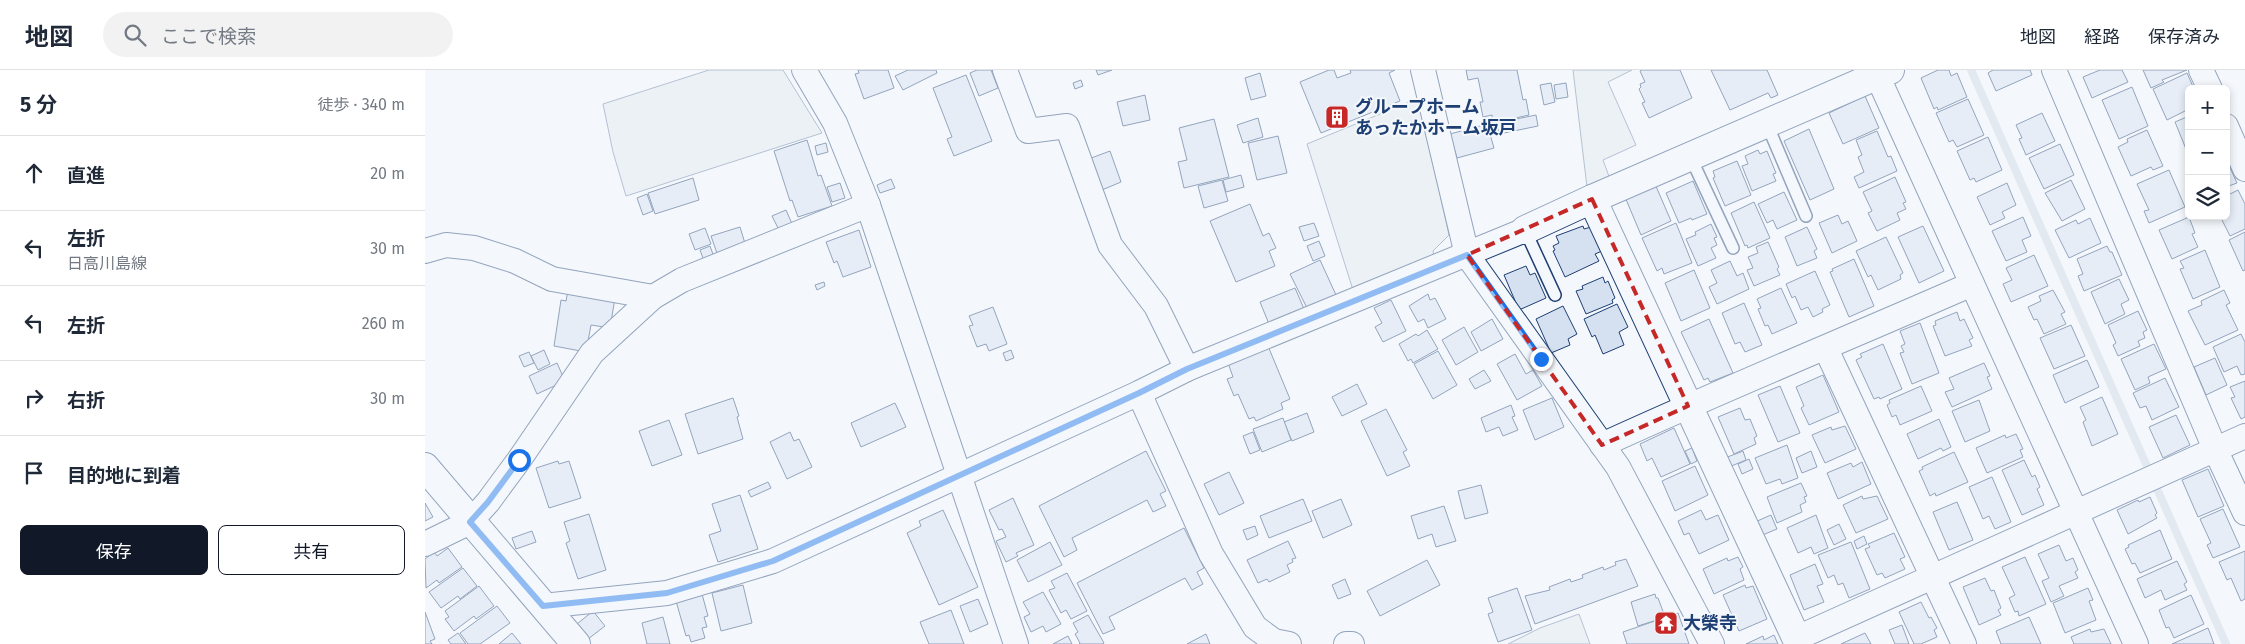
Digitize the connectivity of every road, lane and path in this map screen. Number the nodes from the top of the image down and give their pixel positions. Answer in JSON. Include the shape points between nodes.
{"nodes":[{"id":1,"x":804,"y":70,"type":"edge"},
{"id":2,"x":1005,"y":70,"type":"edge"},
{"id":3,"x":1423,"y":70,"type":"edge"},
{"id":4,"x":2054,"y":70,"type":"edge"},
{"id":5,"x":2201,"y":70,"type":"edge"},
{"id":6,"x":1884,"y":72,"type":"edge"},
{"id":7,"x":2207,"y":85,"type":"edge"},
{"id":8,"x":1766,"y":122,"type":"junction"},
{"id":9,"x":2228,"y":130,"type":"edge"},
{"id":10,"x":1690,"y":156,"type":"junction"},
{"id":11,"x":2245,"y":169,"type":"edge"},
{"id":12,"x":1592,"y":198,"type":"junction"},
{"id":13,"x":868,"y":205,"type":"junction"},
{"id":14,"x":1806,"y":216,"type":"dead end"},
{"id":15,"x":1525,"y":230,"type":"junction"},
{"id":16,"x":1733,"y":248,"type":"dead end"},
{"id":17,"x":425,"y":251,"type":"edge"},
{"id":18,"x":1467,"y":255,"type":"junction"},
{"id":19,"x":1972,"y":284,"type":"junction"},
{"id":20,"x":1555,"y":295,"type":"dead end"},
{"id":21,"x":653,"y":297,"type":"junction"},
{"id":22,"x":1825,"y":349,"type":"junction"},
{"id":23,"x":1187,"y":369,"type":"junction"},
{"id":24,"x":1139,"y":393,"type":"junction"},
{"id":25,"x":1688,"y":406,"type":"junction"},
{"id":26,"x":2245,"y":436,"type":"edge"},
{"id":27,"x":1602,"y":445,"type":"junction"},
{"id":28,"x":2215,"y":449,"type":"junction"},
{"id":29,"x":425,"y":467,"type":"edge"},
{"id":30,"x":959,"y":475,"type":"junction"},
{"id":31,"x":2078,"y":513,"type":"junction"},
{"id":32,"x":2245,"y":513,"type":"edge"},
{"id":33,"x":470,"y":522,"type":"junction"},
{"id":34,"x":425,"y":544,"type":"edge"},
{"id":35,"x":1934,"y":577,"type":"junction"},
{"id":36,"x":543,"y":606,"type":"junction"},
{"id":37,"x":1798,"y":641,"type":"edge"},
{"id":38,"x":576,"y":644,"type":"edge"},
{"id":39,"x":1016,"y":644,"type":"edge"},
{"id":40,"x":1289,"y":644,"type":"edge"},
{"id":41,"x":1346,"y":644,"type":"edge"},
{"id":42,"x":1352,"y":644,"type":"edge"},
{"id":43,"x":1712,"y":644,"type":"edge"},
{"id":44,"x":1964,"y":644,"type":"edge"},
{"id":45,"x":2136,"y":644,"type":"edge"}],
"edges":[{"from":1,"to":13,"type":"street","via":[[835,123]]},
{"from":2,"to":23,"type":"street","via":[[1028,131],[1067,126],[1110,245],[1156,306]]},
{"from":3,"to":18,"type":"street"},
{"from":4,"to":28,"type":"street"},
{"from":5,"to":7,"type":"street"},
{"from":6,"to":8,"type":"street"},
{"from":6,"to":19,"type":"street"},
{"from":8,"to":10,"type":"street"},
{"from":8,"to":14,"type":"lane"},
{"from":9,"to":11,"type":"street"},
{"from":10,"to":12,"type":"street"},
{"from":10,"to":16,"type":"lane"},
{"from":12,"to":15,"type":"street"},
{"from":12,"to":25,"type":"street"},
{"from":13,"to":21,"type":"street","via":[[682,280]]},
{"from":13,"to":30,"type":"street"},
{"from":15,"to":18,"type":"street"},
{"from":15,"to":20,"type":"lane"},
{"from":17,"to":21,"type":"street","via":[[446,245],[474,248],[515,261],[552,279]]},
{"from":18,"to":23,"type":"street"},
{"from":18,"to":27,"type":"street"},
{"from":19,"to":22,"type":"street"},
{"from":19,"to":31,"type":"street"},
{"from":21,"to":33,"type":"street","via":[[592,353],[488,502]]},
{"from":22,"to":25,"type":"street"},
{"from":22,"to":35,"type":"street"},
{"from":23,"to":24,"type":"street"},
{"from":24,"to":30,"type":"street"},
{"from":24,"to":40,"type":"street","via":[[1211,554],[1255,627],[1275,640]]},
{"from":25,"to":27,"type":"street"},
{"from":25,"to":37,"type":"street"},
{"from":26,"to":28,"type":"street"},
{"from":27,"to":43,"type":"street","via":[[1618,466]]},
{"from":28,"to":31,"type":"street"},
{"from":28,"to":32,"type":"street"},
{"from":29,"to":33,"type":"street"},
{"from":30,"to":36,"type":"street","via":[[773,561],[667,593]]},
{"from":30,"to":39,"type":"street"},
{"from":31,"to":35,"type":"street"},
{"from":31,"to":45,"type":"street"},
{"from":33,"to":34,"type":"street"},
{"from":33,"to":36,"type":"street"},
{"from":35,"to":37,"type":"street"},
{"from":35,"to":44,"type":"street"},
{"from":36,"to":38,"type":"street"},
{"from":41,"to":42,"type":"street"}]}
